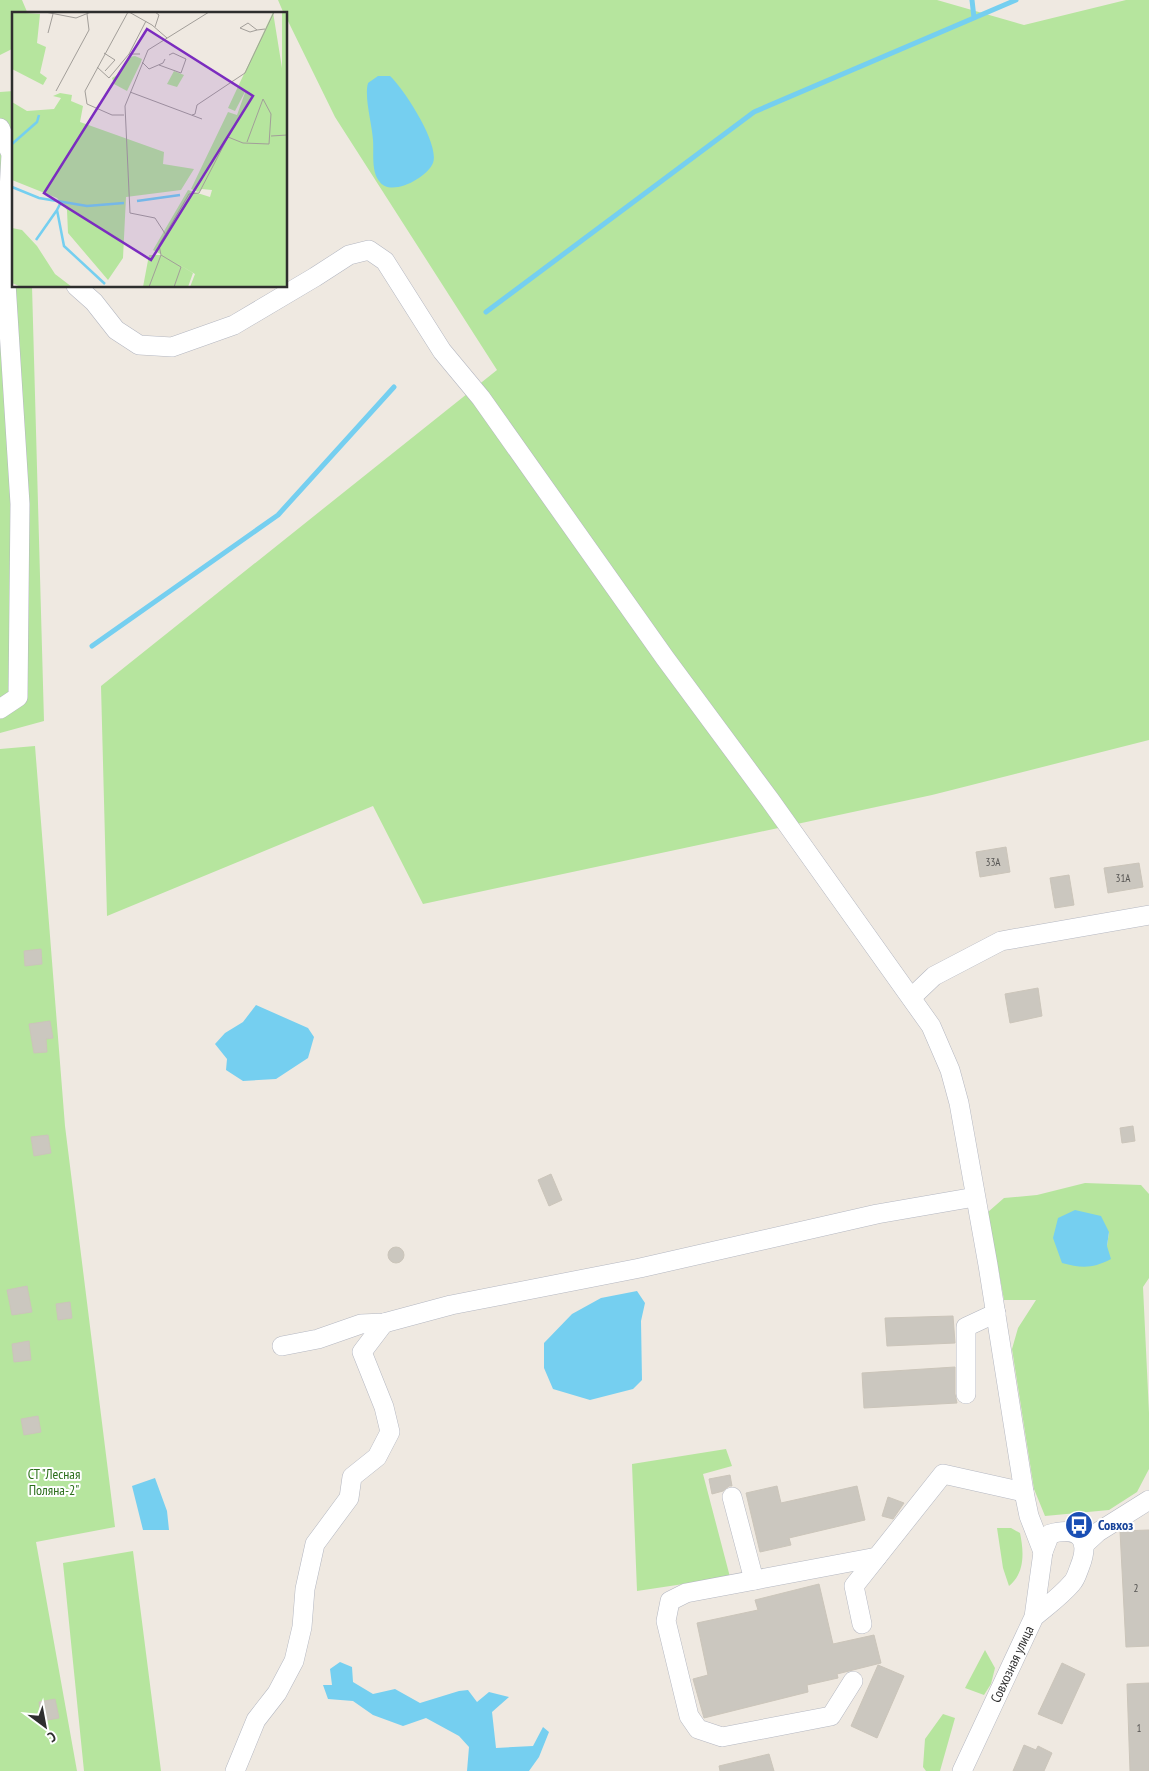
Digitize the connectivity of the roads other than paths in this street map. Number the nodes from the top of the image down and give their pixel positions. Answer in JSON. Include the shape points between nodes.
{"nodes":[{"id":1,"x":0,"y":128,"type":"edge"},
{"id":2,"x":9,"y":269,"type":"edge"},
{"id":3,"x":78,"y":288,"type":"edge"},
{"id":4,"x":0,"y":708,"type":"edge"},
{"id":5,"x":1149,"y":915,"type":"edge"},
{"id":6,"x":912,"y":997,"type":"junction"},
{"id":7,"x":975,"y":1197,"type":"junction"},
{"id":8,"x":996,"y":1314,"type":"junction"},
{"id":9,"x":384,"y":1323,"type":"junction"},
{"id":10,"x":282,"y":1346,"type":"dead end"},
{"id":11,"x":966,"y":1394,"type":"dead end"},
{"id":12,"x":1024,"y":1492,"type":"junction"},
{"id":13,"x":732,"y":1496,"type":"dead end"},
{"id":14,"x":1149,"y":1500,"type":"edge"},
{"id":15,"x":1085,"y":1544,"type":"junction"},
{"id":16,"x":1043,"y":1552,"type":"junction"},
{"id":17,"x":878,"y":1557,"type":"junction"},
{"id":18,"x":754,"y":1580,"type":"junction"},
{"id":19,"x":1034,"y":1617,"type":"junction"},
{"id":20,"x":862,"y":1624,"type":"dead end"},
{"id":21,"x":853,"y":1681,"type":"dead end"},
{"id":22,"x":236,"y":1771,"type":"edge"},
{"id":23,"x":962,"y":1771,"type":"edge"}],
"edges":[{"from":1,"to":2,"type":"street","via":[[11,154]]},
{"from":2,"to":4,"type":"street","via":[[20,504],[18,697]]},
{"from":3,"to":6,"type":"street","via":[[116,330],[138,345],[172,347],[234,325],[349,255],[369,250],[385,261],[442,350],[481,398]]},
{"from":5,"to":6,"type":"street","via":[[1001,942],[934,976]]},
{"from":6,"to":7,"type":"street","via":[[931,1026],[950,1070]]},
{"from":7,"to":8,"type":"street"},
{"from":7,"to":9,"type":"street","via":[[877,1214],[640,1268],[451,1305]]},
{"from":8,"to":11,"type":"street","via":[[966,1327]]},
{"from":8,"to":12,"type":"street"},
{"from":9,"to":10,"type":"street","via":[[361,1324]]},
{"from":9,"to":22,"type":"street","via":[[362,1352],[384,1407],[390,1432],[377,1458],[352,1477],[349,1498],[315,1544],[294,1661],[256,1720]]},
{"from":12,"to":16,"type":"street"},
{"from":12,"to":17,"type":"street","via":[[943,1474]]},
{"from":13,"to":18,"type":"street"},
{"from":14,"to":15,"type":"street","via":[[1098,1532]]},
{"from":15,"to":16,"type":"street","via":[[1076,1533],[1060,1531],[1050,1534]]},
{"from":15,"to":19,"type":"street","via":[[1084,1557],[1074,1582]]},
{"from":16,"to":19,"type":"street","name":"Совхозная улица"},
{"from":17,"to":18,"type":"street"},
{"from":17,"to":20,"type":"street","via":[[854,1586]]},
{"from":18,"to":21,"type":"street","via":[[686,1593],[670,1601],[666,1621],[689,1716],[698,1729],[722,1737],[831,1716]]},
{"from":19,"to":23,"type":"street","name":"Совхозная улица"}]}
